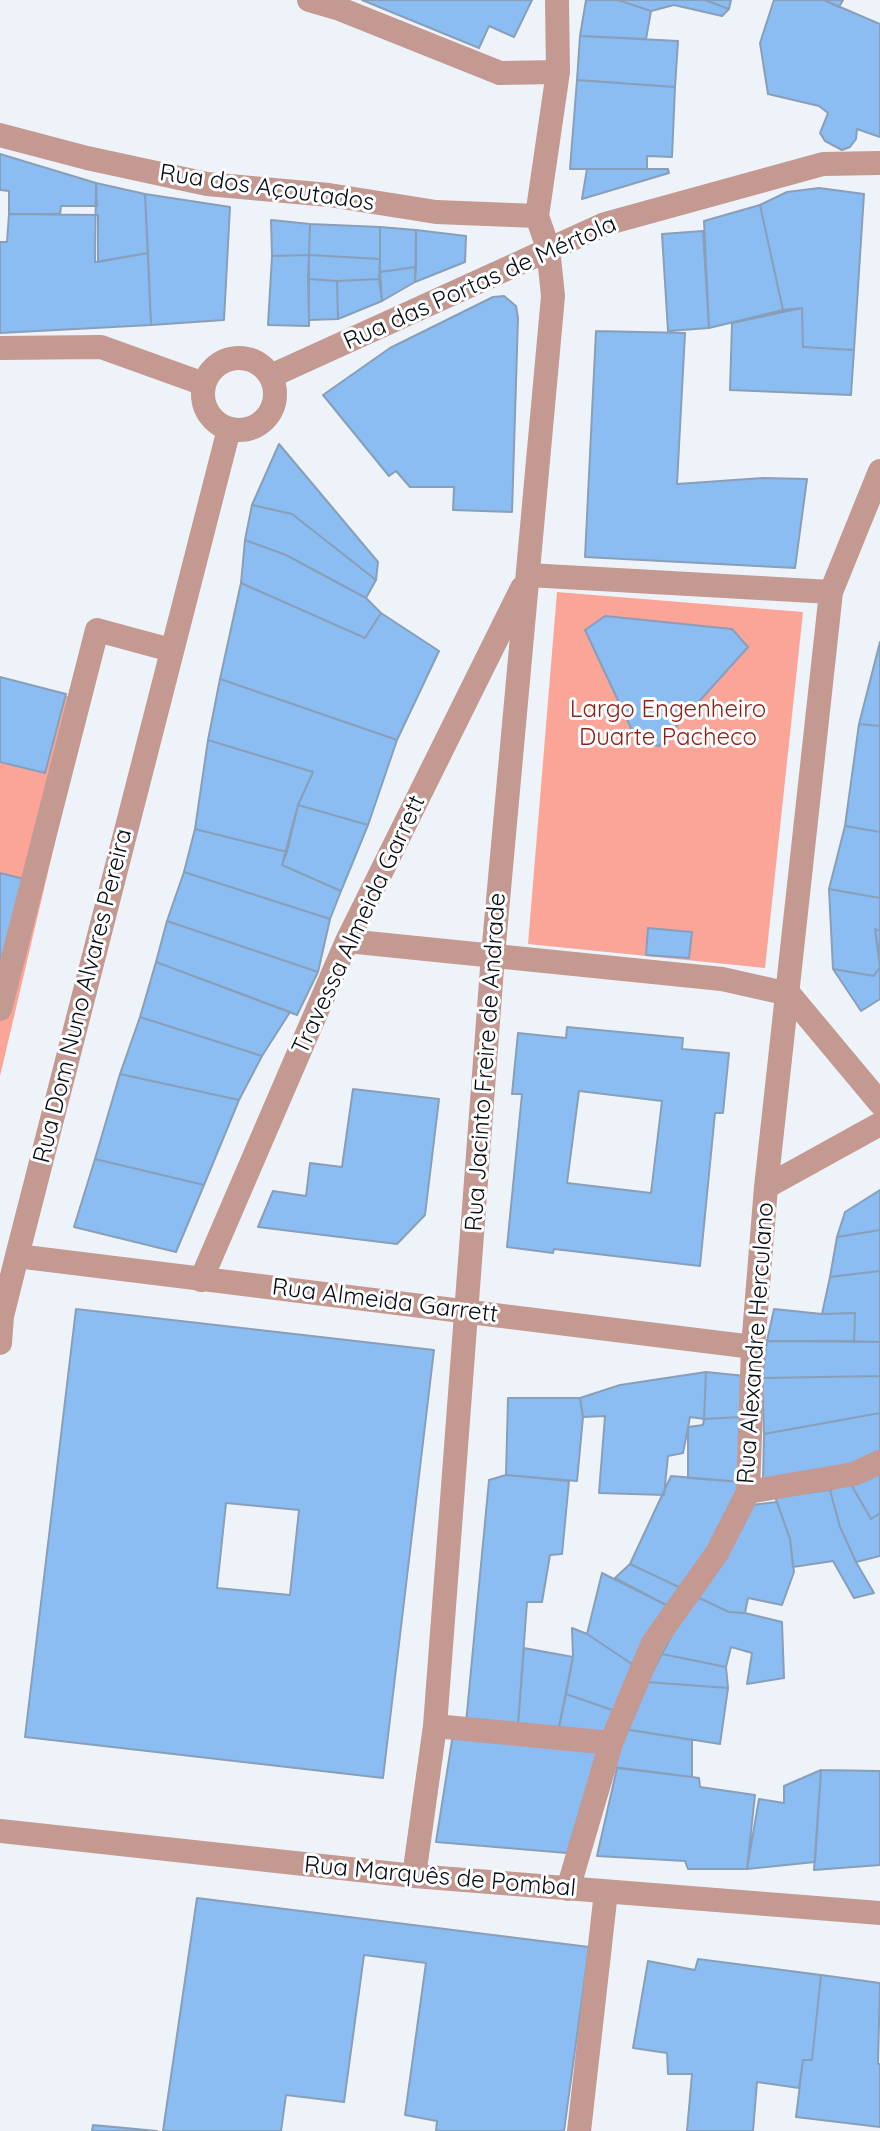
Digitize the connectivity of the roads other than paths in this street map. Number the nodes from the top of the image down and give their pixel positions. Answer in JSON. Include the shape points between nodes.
{"nodes":[{"id":1,"x":557,"y":0,"type":"edge"},
{"id":2,"x":316,"y":1,"type":"edge"},
{"id":3,"x":558,"y":72,"type":"junction"},
{"id":4,"x":0,"y":135,"type":"edge"},
{"id":5,"x":880,"y":163,"type":"edge"},
{"id":6,"x":537,"y":216,"type":"junction"},
{"id":7,"x":548,"y":248,"type":"junction"},
{"id":8,"x":0,"y":348,"type":"edge"},
{"id":9,"x":271,"y":376,"type":"junction"},
{"id":10,"x":204,"y":384,"type":"junction"},
{"id":11,"x":229,"y":429,"type":"junction"},
{"id":12,"x":880,"y":471,"type":"edge"},
{"id":13,"x":528,"y":575,"type":"junction"},
{"id":14,"x":831,"y":592,"type":"junction"},
{"id":15,"x":171,"y":650,"type":"junction"},
{"id":16,"x":347,"y":941,"type":"junction"},
{"id":17,"x":493,"y":955,"type":"junction"},
{"id":18,"x":789,"y":994,"type":"junction"},
{"id":19,"x":0,"y":1009,"type":"edge"},
{"id":20,"x":880,"y":1103,"type":"edge"},
{"id":21,"x":880,"y":1124,"type":"edge"},
{"id":22,"x":766,"y":1187,"type":"junction"},
{"id":23,"x":17,"y":1256,"type":"junction"},
{"id":24,"x":201,"y":1280,"type":"junction"},
{"id":25,"x":468,"y":1310,"type":"junction"},
{"id":26,"x":0,"y":1343,"type":"edge"},
{"id":27,"x":753,"y":1347,"type":"junction"},
{"id":28,"x":880,"y":1462,"type":"edge"},
{"id":29,"x":748,"y":1492,"type":"junction"},
{"id":30,"x":435,"y":1726,"type":"junction"},
{"id":31,"x":611,"y":1743,"type":"junction"},
{"id":32,"x":0,"y":1831,"type":"edge"},
{"id":33,"x":414,"y":1876,"type":"junction"},
{"id":34,"x":568,"y":1889,"type":"junction"},
{"id":35,"x":606,"y":1892,"type":"junction"},
{"id":36,"x":880,"y":1913,"type":"edge"},
{"id":37,"x":579,"y":2131,"type":"edge"}],
"edges":[{"from":1,"to":3,"type":"street"},
{"from":2,"to":3,"type":"street","via":[[500,73]]},
{"from":3,"to":6,"type":"street"},
{"from":4,"to":6,"type":"street","name":"Rua dos Açoutados","via":[[207,184],[436,212]]},
{"from":5,"to":7,"type":"street","name":"Rua das Portas de Mértola","via":[[823,164],[605,224]]},
{"from":6,"to":7,"type":"street","name":"Rua Jacinto Freire de Andrade"},
{"from":7,"to":9,"type":"street","name":"Rua das Portas de Mértola"},
{"from":7,"to":13,"type":"street","name":"Rua Jacinto Freire de Andrade","via":[[553,296]]},
{"from":8,"to":10,"type":"street","via":[[101,347]]},
{"from":9,"to":10,"type":"street","via":[[253,360],[242,358],[218,364]]},
{"from":9,"to":11,"type":"street","via":[[275,400],[264,421],[253,428]]},
{"from":10,"to":11,"type":"street","via":[[210,416]]},
{"from":11,"to":15,"type":"street","name":"Rua Dom Nuno Alvares Pereira"},
{"from":12,"to":14,"type":"street","name":"Rua Alexandre Herculano"},
{"from":13,"to":14,"type":"street"},
{"from":13,"to":16,"type":"street","name":"Travessa Almeida Garrett"},
{"from":13,"to":17,"type":"street","name":"Rua Jacinto Freire de Andrade"},
{"from":14,"to":18,"type":"street","name":"Rua Alexandre Herculano"},
{"from":15,"to":19,"type":"street","via":[[97,630]]},
{"from":15,"to":23,"type":"street","name":"Rua Dom Nuno Alvares Pereira"},
{"from":16,"to":17,"type":"street"},
{"from":16,"to":24,"type":"street","name":"Travessa Almeida Garrett"},
{"from":17,"to":18,"type":"street","via":[[722,979]]},
{"from":17,"to":25,"type":"street","name":"Rua Jacinto Freire de Andrade"},
{"from":18,"to":20,"type":"street"},
{"from":18,"to":22,"type":"street","name":"Rua Alexandre Herculano"},
{"from":21,"to":22,"type":"street","name":"Rua Alexandre Herculano"},
{"from":22,"to":27,"type":"street","name":"Rua Alexandre Herculano"},
{"from":23,"to":24,"type":"street","name":"Rua Almeida Garrett"},
{"from":23,"to":26,"type":"street","name":"Rua Dom Nuno Alvares Pereira"},
{"from":24,"to":25,"type":"street","name":"Rua Almeida Garrett"},
{"from":25,"to":27,"type":"street","name":"Rua Almeida Garrett"},
{"from":25,"to":30,"type":"street","name":"Rua Jacinto Freire de Andrade"},
{"from":27,"to":29,"type":"street","name":"Rua Alexandre Herculano"},
{"from":28,"to":29,"type":"street","via":[[854,1474]]},
{"from":29,"to":31,"type":"street","name":"Rua Alexandre Herculano","via":[[717,1553],[653,1643]]},
{"from":30,"to":31,"type":"street"},
{"from":30,"to":33,"type":"street","name":"Rua Jacinto Freire de Andrade"},
{"from":31,"to":34,"type":"street","name":"Rua Alexandre Herculano"},
{"from":32,"to":33,"type":"street","name":"Rua Marquês de Pombal"},
{"from":33,"to":34,"type":"street","name":"Rua Marquês de Pombal"},
{"from":34,"to":35,"type":"street","name":"Rua Marquês de Pombal"},
{"from":35,"to":36,"type":"street","name":"Rua Marquês de Pombal"},
{"from":35,"to":37,"type":"street"}]}
